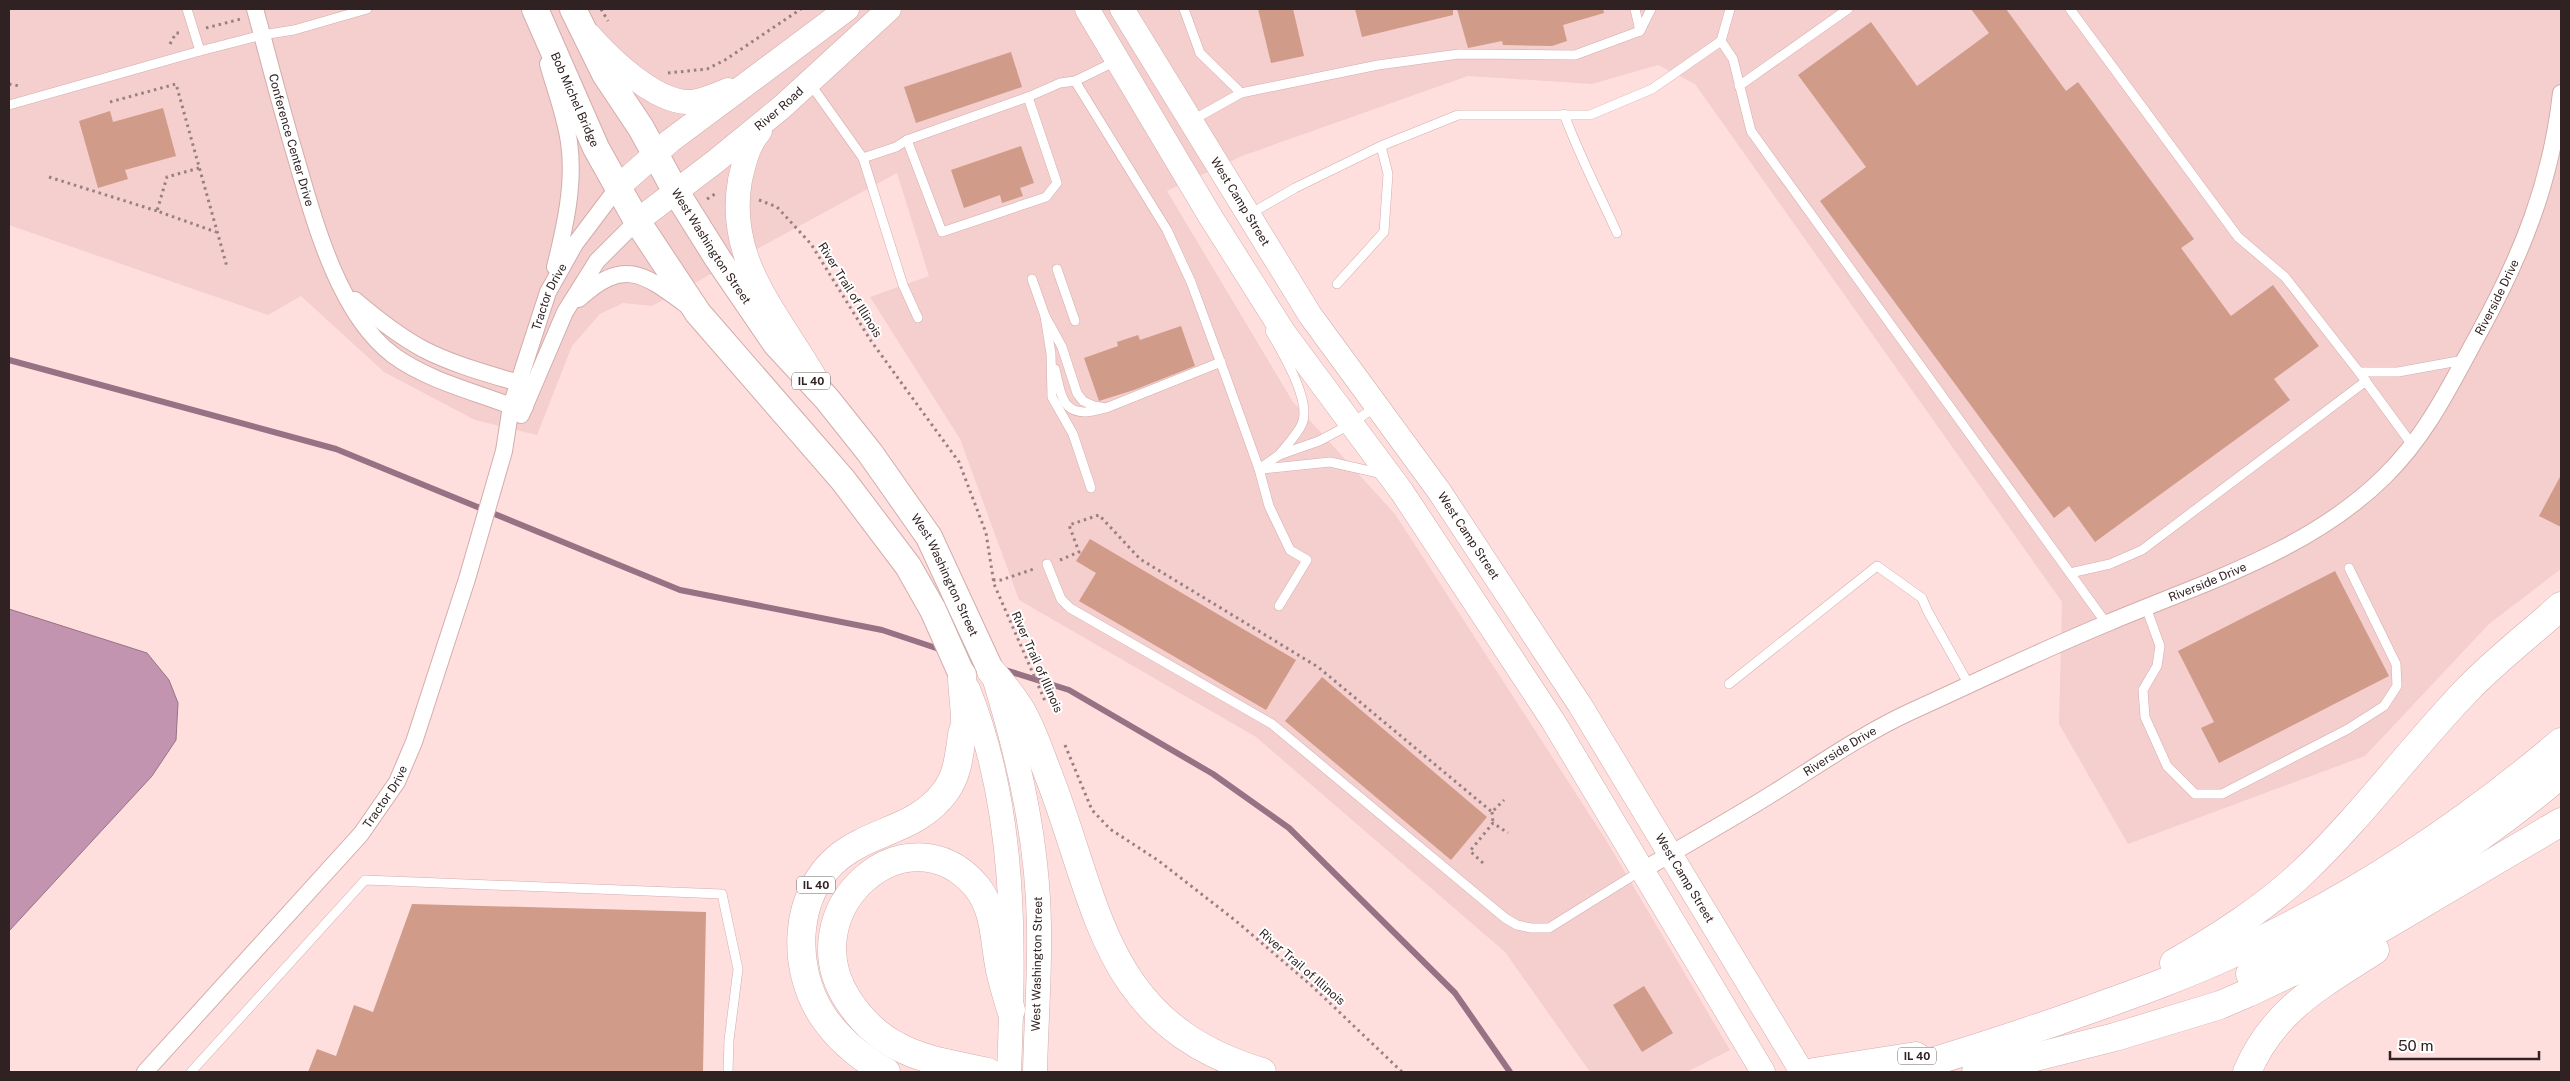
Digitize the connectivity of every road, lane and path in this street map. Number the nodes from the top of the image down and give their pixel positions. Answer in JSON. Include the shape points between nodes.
{"nodes":[{"id":1,"x":187,"y":9,"type":"edge"},
{"id":2,"x":367,"y":9,"type":"edge"},
{"id":3,"x":531,"y":9,"type":"edge"},
{"id":4,"x":535,"y":9,"type":"edge"},
{"id":5,"x":800,"y":9,"type":"edge"},
{"id":6,"x":847,"y":9,"type":"edge"},
{"id":7,"x":889,"y":9,"type":"edge"},
{"id":8,"x":1122,"y":9,"type":"edge"},
{"id":9,"x":1184,"y":9,"type":"edge"},
{"id":10,"x":1635,"y":9,"type":"edge"},
{"id":11,"x":1651,"y":9,"type":"edge"},
{"id":12,"x":1730,"y":9,"type":"edge"},
{"id":13,"x":1848,"y":9,"type":"edge"},
{"id":14,"x":2070,"y":9,"type":"edge"},
{"id":15,"x":256,"y":12,"type":"edge"},
{"id":16,"x":1087,"y":13,"type":"edge"},
{"id":17,"x":577,"y":18,"type":"edge"},
{"id":18,"x":194,"y":31,"type":"junction"},
{"id":19,"x":1640,"y":31,"type":"junction"},
{"id":20,"x":262,"y":35,"type":"junction"},
{"id":21,"x":1721,"y":41,"type":"junction"},
{"id":22,"x":161,"y":47,"type":"dead end"},
{"id":23,"x":200,"y":51,"type":"junction"},
{"id":24,"x":1117,"y":60,"type":"junction"},
{"id":25,"x":773,"y":64,"type":"junction"},
{"id":26,"x":665,"y":73,"type":"dead end"},
{"id":27,"x":1075,"y":81,"type":"junction"},
{"id":28,"x":809,"y":82,"type":"junction"},
{"id":29,"x":9,"y":84,"type":"edge"},
{"id":30,"x":22,"y":86,"type":"dead end"},
{"id":31,"x":1739,"y":86,"type":"junction"},
{"id":32,"x":1241,"y":93,"type":"junction"},
{"id":33,"x":2561,"y":93,"type":"edge"},
{"id":34,"x":1028,"y":97,"type":"junction"},
{"id":35,"x":110,"y":102,"type":"dead end"},
{"id":36,"x":9,"y":105,"type":"edge"},
{"id":37,"x":782,"y":107,"type":"junction"},
{"id":38,"x":1564,"y":114,"type":"junction"},
{"id":39,"x":1190,"y":121,"type":"junction"},
{"id":40,"x":907,"y":140,"type":"junction"},
{"id":41,"x":1381,"y":146,"type":"junction"},
{"id":42,"x":862,"y":158,"type":"junction"},
{"id":43,"x":648,"y":160,"type":"junction"},
{"id":44,"x":199,"y":168,"type":"junction"},
{"id":45,"x":50,"y":176,"type":"dead end"},
{"id":46,"x":618,"y":187,"type":"junction"},
{"id":47,"x":719,"y":192,"type":"dead end"},
{"id":48,"x":670,"y":196,"type":"junction"},
{"id":49,"x":753,"y":199,"type":"dead end"},
{"id":50,"x":706,"y":200,"type":"dead end"},
{"id":51,"x":157,"y":211,"type":"junction"},
{"id":52,"x":1247,"y":216,"type":"junction"},
{"id":53,"x":637,"y":221,"type":"junction"},
{"id":54,"x":216,"y":232,"type":"junction"},
{"id":55,"x":1617,"y":233,"type":"dead end"},
{"id":56,"x":227,"y":267,"type":"dead end"},
{"id":57,"x":1057,"y":269,"type":"dead end"},
{"id":58,"x":333,"y":270,"type":"junction"},
{"id":59,"x":1032,"y":279,"type":"dead end"},
{"id":60,"x":1337,"y":284,"type":"dead end"},
{"id":61,"x":1256,"y":289,"type":"junction"},
{"id":62,"x":548,"y":292,"type":"junction"},
{"id":63,"x":565,"y":312,"type":"junction"},
{"id":64,"x":698,"y":313,"type":"junction"},
{"id":65,"x":1045,"y":316,"type":"junction"},
{"id":66,"x":918,"y":318,"type":"dead end"},
{"id":67,"x":1075,"y":321,"type":"dead end"},
{"id":68,"x":1051,"y":354,"type":"junction"},
{"id":69,"x":2464,"y":360,"type":"junction"},
{"id":70,"x":1221,"y":362,"type":"junction"},
{"id":71,"x":2360,"y":372,"type":"junction"},
{"id":72,"x":2366,"y":381,"type":"junction"},
{"id":73,"x":526,"y":386,"type":"junction"},
{"id":74,"x":827,"y":399,"type":"junction"},
{"id":75,"x":518,"y":406,"type":"junction"},
{"id":76,"x":1376,"y":406,"type":"junction"},
{"id":77,"x":1106,"y":408,"type":"junction"},
{"id":78,"x":1351,"y":424,"type":"junction"},
{"id":79,"x":2413,"y":446,"type":"junction"},
{"id":80,"x":1279,"y":455,"type":"junction"},
{"id":81,"x":1260,"y":469,"type":"junction"},
{"id":82,"x":1388,"y":475,"type":"junction"},
{"id":83,"x":1091,"y":488,"type":"dead end"},
{"id":84,"x":1060,"y":560,"type":"dead end"},
{"id":85,"x":1048,"y":564,"type":"dead end"},
{"id":86,"x":2349,"y":568,"type":"dead end"},
{"id":87,"x":1034,"y":569,"type":"dead end"},
{"id":88,"x":2070,"y":573,"type":"junction"},
{"id":89,"x":994,"y":582,"type":"junction"},
{"id":90,"x":1279,"y":606,"type":"dead end"},
{"id":91,"x":2561,"y":606,"type":"edge"},
{"id":92,"x":2146,"y":607,"type":"junction"},
{"id":93,"x":2106,"y":623,"type":"junction"},
{"id":94,"x":992,"y":671,"type":"junction"},
{"id":95,"x":962,"y":675,"type":"joint"},
{"id":96,"x":1729,"y":684,"type":"dead end"},
{"id":97,"x":1969,"y":685,"type":"junction"},
{"id":98,"x":1049,"y":709,"type":"dead end"},
{"id":99,"x":973,"y":736,"type":"junction"},
{"id":100,"x":1060,"y":736,"type":"dead end"},
{"id":101,"x":2561,"y":742,"type":"edge"},
{"id":102,"x":2561,"y":774,"type":"edge"},
{"id":103,"x":1504,"y":800,"type":"dead end"},
{"id":104,"x":1492,"y":812,"type":"junction"},
{"id":105,"x":1493,"y":823,"type":"junction"},
{"id":106,"x":2561,"y":823,"type":"edge"},
{"id":107,"x":1508,"y":832,"type":"dead end"},
{"id":108,"x":1670,"y":854,"type":"junction"},
{"id":109,"x":1483,"y":863,"type":"dead end"},
{"id":110,"x":1643,"y":870,"type":"junction"},
{"id":111,"x":1011,"y":1010,"type":"junction"},
{"id":112,"x":2049,"y":1024,"type":"junction"},
{"id":113,"x":2115,"y":1037,"type":"junction"},
{"id":114,"x":2004,"y":1039,"type":"junction"},
{"id":115,"x":1822,"y":1071,"type":"edge"},
{"id":116,"x":145,"y":1072,"type":"edge"},
{"id":117,"x":191,"y":1072,"type":"edge"},
{"id":118,"x":728,"y":1072,"type":"edge"},
{"id":119,"x":886,"y":1072,"type":"edge"},
{"id":120,"x":988,"y":1072,"type":"edge"},
{"id":121,"x":1009,"y":1072,"type":"edge"},
{"id":122,"x":1035,"y":1072,"type":"edge"},
{"id":123,"x":1262,"y":1072,"type":"edge"},
{"id":124,"x":1402,"y":1072,"type":"edge"},
{"id":125,"x":1763,"y":1072,"type":"edge"},
{"id":126,"x":1802,"y":1072,"type":"edge"},
{"id":127,"x":1896,"y":1072,"type":"edge"},
{"id":128,"x":1976,"y":1072,"type":"edge"},
{"id":129,"x":2246,"y":1072,"type":"edge"}],
"edges":[{"from":1,"to":18,"type":"lane"},
{"from":2,"to":20,"type":"lane","via":[[294,30]]},
{"from":3,"to":62,"type":"street","via":[[566,126],[571,167],[566,218]]},
{"from":4,"to":46,"type":"main road","name":"Bob Michel Bridge","number":"IL 40","via":[[596,148]]},
{"from":5,"to":26,"type":"path","via":[[725,60],[707,68]]},
{"from":6,"to":25,"type":"main road"},
{"from":7,"to":28,"type":"main road","name":"River Road"},
{"from":8,"to":39,"type":"main road","name":"West Camp Street"},
{"from":9,"to":32,"type":"lane","via":[[1200,53]]},
{"from":10,"to":19,"type":"lane"},
{"from":11,"to":19,"type":"lane"},
{"from":12,"to":21,"type":"lane"},
{"from":13,"to":31,"type":"lane"},
{"from":14,"to":71,"type":"lane","via":[[2238,236],[2285,277]]},
{"from":15,"to":18,"type":"path"},
{"from":15,"to":20,"type":"street","name":"Conference Center Drive"},
{"from":16,"to":24,"type":"main road"},
{"from":17,"to":25,"type":"main road","via":[[606,54],[668,98],[688,102],[715,96],[753,78]]},
{"from":17,"to":43,"type":"main road","number":"IL 40","via":[[605,74],[641,128]]},
{"from":18,"to":22,"type":"path","via":[[176,33],[170,45]]},
{"from":18,"to":23,"type":"lane"},
{"from":19,"to":32,"type":"lane","via":[[1575,55],[1459,54],[1378,65]]},
{"from":20,"to":23,"type":"lane"},
{"from":20,"to":58,"type":"street","name":"Conference Center Drive","via":[[315,223]]},
{"from":21,"to":31,"type":"lane","via":[[1733,59]]},
{"from":21,"to":38,"type":"lane","via":[[1652,89],[1590,115]]},
{"from":23,"to":36,"type":"lane"},
{"from":24,"to":27,"type":"lane"},
{"from":24,"to":61,"type":"main road"},
{"from":25,"to":43,"type":"main road"},
{"from":27,"to":34,"type":"lane","via":[[1060,83]]},
{"from":27,"to":70,"type":"lane","via":[[1167,230],[1191,282]]},
{"from":28,"to":37,"type":"main road","name":"River Road"},
{"from":28,"to":42,"type":"lane"},
{"from":29,"to":30,"type":"path"},
{"from":31,"to":88,"type":"lane","via":[[1751,132]]},
{"from":32,"to":39,"type":"lane"},
{"from":33,"to":69,"type":"street","name":"Riverside Drive","via":[[2552,156],[2535,213],[2506,284]]},
{"from":34,"to":40,"type":"lane"},
{"from":34,"to":40,"type":"lane","via":[[1057,182],[1046,198],[942,232]]},
{"from":35,"to":44,"type":"path","via":[[176,84]]},
{"from":37,"to":48,"type":"main road","name":"River Road"},
{"from":37,"to":74,"type":"main road","via":[[751,144],[738,195],[737,225],[749,267]]},
{"from":38,"to":41,"type":"lane","via":[[1458,115]]},
{"from":38,"to":55,"type":"lane","via":[[1578,153]]},
{"from":39,"to":52,"type":"main road","name":"West Camp Street"},
{"from":40,"to":42,"type":"lane"},
{"from":41,"to":52,"type":"lane","via":[[1295,188]]},
{"from":41,"to":60,"type":"lane","via":[[1388,174],[1384,232]]},
{"from":42,"to":66,"type":"lane","via":[[903,285]]},
{"from":43,"to":46,"type":"main road","name":"Tractor Drive"},
{"from":43,"to":48,"type":"main road","name":"West Washington Street","number":"IL 40"},
{"from":44,"to":51,"type":"path","via":[[166,177]]},
{"from":44,"to":54,"type":"path"},
{"from":45,"to":51,"type":"path"},
{"from":46,"to":53,"type":"main road","name":"West Washington Street","number":"IL 40"},
{"from":46,"to":62,"type":"street","name":"Tractor Drive","via":[[575,244]]},
{"from":47,"to":50,"type":"path"},
{"from":48,"to":53,"type":"main road","name":"Tractor Drive"},
{"from":48,"to":74,"type":"main road","name":"West Washington Street","number":"IL 40","via":[[776,344]]},
{"from":49,"to":89,"type":"path","name":"River Trail of Illinois","via":[[778,207],[811,244],[871,341],[959,462],[986,532]]},
{"from":51,"to":54,"type":"path"},
{"from":52,"to":76,"type":"main road","name":"West Camp Street","via":[[1310,315]]},
{"from":53,"to":63,"type":"street","name":"Tractor Drive","via":[[597,261]]},
{"from":53,"to":64,"type":"main road","name":"West Washington Street","number":"IL 40"},
{"from":54,"to":56,"type":"path"},
{"from":57,"to":67,"type":"lane"},
{"from":58,"to":73,"type":"street","name":"Conference Center Drive","via":[[354,299],[409,341],[450,361]]},
{"from":58,"to":75,"type":"street","name":"Conference Center Drive","via":[[370,332],[394,356],[443,381]]},
{"from":59,"to":65,"type":"lane"},
{"from":61,"to":78,"type":"main road"},
{"from":61,"to":80,"type":"lane","via":[[1257,309],[1295,380],[1304,409],[1302,424]]},
{"from":62,"to":73,"type":"street","name":"Tractor Drive"},
{"from":63,"to":64,"type":"street","via":[[592,287],[612,276],[628,273],[648,278]]},
{"from":63,"to":73,"type":"street","name":"Tractor Drive"},
{"from":64,"to":95,"type":"main road","name":"West Washington Street","number":"IL 40","via":[[843,480],[908,566],[933,610]]},
{"from":65,"to":68,"type":"lane"},
{"from":65,"to":77,"type":"lane","via":[[1062,347],[1077,393],[1083,401]]},
{"from":68,"to":77,"type":"lane","via":[[1063,401],[1073,411],[1085,414]]},
{"from":68,"to":83,"type":"lane","via":[[1052,397],[1073,434]]},
{"from":69,"to":71,"type":"lane","via":[[2398,372]]},
{"from":69,"to":79,"type":"street","name":"Riverside Drive"},
{"from":70,"to":77,"type":"lane"},
{"from":70,"to":81,"type":"lane"},
{"from":71,"to":72,"type":"lane"},
{"from":72,"to":79,"type":"lane"},
{"from":72,"to":88,"type":"lane","via":[[2142,550],[2110,564]]},
{"from":73,"to":75,"type":"street","name":"Tractor Drive"},
{"from":74,"to":94,"type":"main road","name":"West Washington Street","number":"IL 40","via":[[906,501],[929,537]]},
{"from":75,"to":116,"type":"street","name":"Tractor Drive","via":[[414,742],[389,795],[361,834]]},
{"from":76,"to":78,"type":"lane"},
{"from":76,"to":108,"type":"main road","name":"West Camp Street","via":[[1439,491],[1523,616],[1614,758]]},
{"from":78,"to":80,"type":"lane","via":[[1319,441]]},
{"from":78,"to":82,"type":"main road"},
{"from":79,"to":92,"type":"street","name":"Riverside Drive","via":[[2384,478],[2334,518],[2257,560]]},
{"from":80,"to":81,"type":"lane"},
{"from":81,"to":82,"type":"lane","via":[[1330,462]]},
{"from":81,"to":90,"type":"lane","via":[[1268,506],[1290,550],[1307,560]]},
{"from":82,"to":110,"type":"main road","via":[[1545,709]]},
{"from":84,"to":104,"type":"path","via":[[1079,552],[1069,525],[1100,515],[1140,559],[1318,667]]},
{"from":85,"to":110,"type":"lane","via":[[1061,599],[1070,608],[1272,724],[1517,925],[1549,928]]},
{"from":86,"to":92,"type":"lane","via":[[2396,664],[2397,686],[2384,706],[2348,729],[2222,794],[2195,794],[2167,766],[2145,717],[2143,690],[2157,666],[2160,646]]},
{"from":87,"to":89,"type":"path"},
{"from":88,"to":93,"type":"lane"},
{"from":89,"to":98,"type":"path","name":"River Trail of Illinois"},
{"from":91,"to":112,"type":"highway","via":[[2470,687],[2336,838],[2278,894],[2210,942],[2148,979]]},
{"from":92,"to":93,"type":"street","name":"Riverside Drive"},
{"from":93,"to":97,"type":"street","name":"Riverside Drive"},
{"from":94,"to":122,"type":"main road","name":"West Washington Street","via":[[1015,746],[1031,825],[1039,928]]},
{"from":94,"to":123,"type":"highway","number":"IL 40","via":[[1022,711],[1061,806],[1096,916],[1120,968],[1149,1005],[1182,1035],[1220,1057]]},
{"from":95,"to":99,"type":"highway","number":"IL 40","via":[[966,722]]},
{"from":96,"to":97,"type":"lane","via":[[1877,566],[1922,598]]},
{"from":97,"to":108,"type":"street","name":"Riverside Drive","via":[[1851,744]]},
{"from":99,"to":111,"type":"main road","name":"West Washington Street","via":[[994,774],[1008,869]]},
{"from":99,"to":119,"type":"highway","number":"IL 40","via":[[946,791],[936,802],[909,823],[834,860],[814,888],[804,915],[802,957],[815,1002],[845,1042]]},
{"from":100,"to":124,"type":"path","name":"River Trail of Illinois","via":[[1092,810],[1110,828],[1159,861],[1236,921],[1312,986]]},
{"from":101,"to":112,"type":"highway","via":[[2487,802],[2436,838],[2303,919],[2194,971]]},
{"from":102,"to":113,"type":"highway","via":[[2457,853],[2350,921],[2204,997]]},
{"from":103,"to":104,"type":"path"},
{"from":104,"to":105,"type":"path"},
{"from":105,"to":107,"type":"path"},
{"from":105,"to":109,"type":"path","via":[[1470,851]]},
{"from":106,"to":113,"type":"highway","via":[[2387,925],[2297,972],[2220,1005]]},
{"from":106,"to":129,"type":"highway","via":[[2302,999],[2265,1037]]},
{"from":108,"to":110,"type":"street","name":"Riverside Drive"},
{"from":108,"to":126,"type":"main road","name":"West Camp Street"},
{"from":110,"to":125,"type":"main road"},
{"from":111,"to":120,"type":"highway","via":[[991,916],[977,888],[962,874],[935,860],[898,861],[861,880],[850,891],[839,912],[833,935],[833,960],[844,994],[869,1026],[887,1040],[919,1055]]},
{"from":111,"to":121,"type":"main road","name":"West Washington Street"},
{"from":112,"to":114,"type":"highway","number":"IL 40"},
{"from":113,"to":128,"type":"highway"},
{"from":114,"to":115,"type":"highway","number":"IL 40"},
{"from":114,"to":127,"type":"highway"},
{"from":117,"to":118,"type":"lane","via":[[365,880],[722,894],[738,969],[728,1040]]}]}
